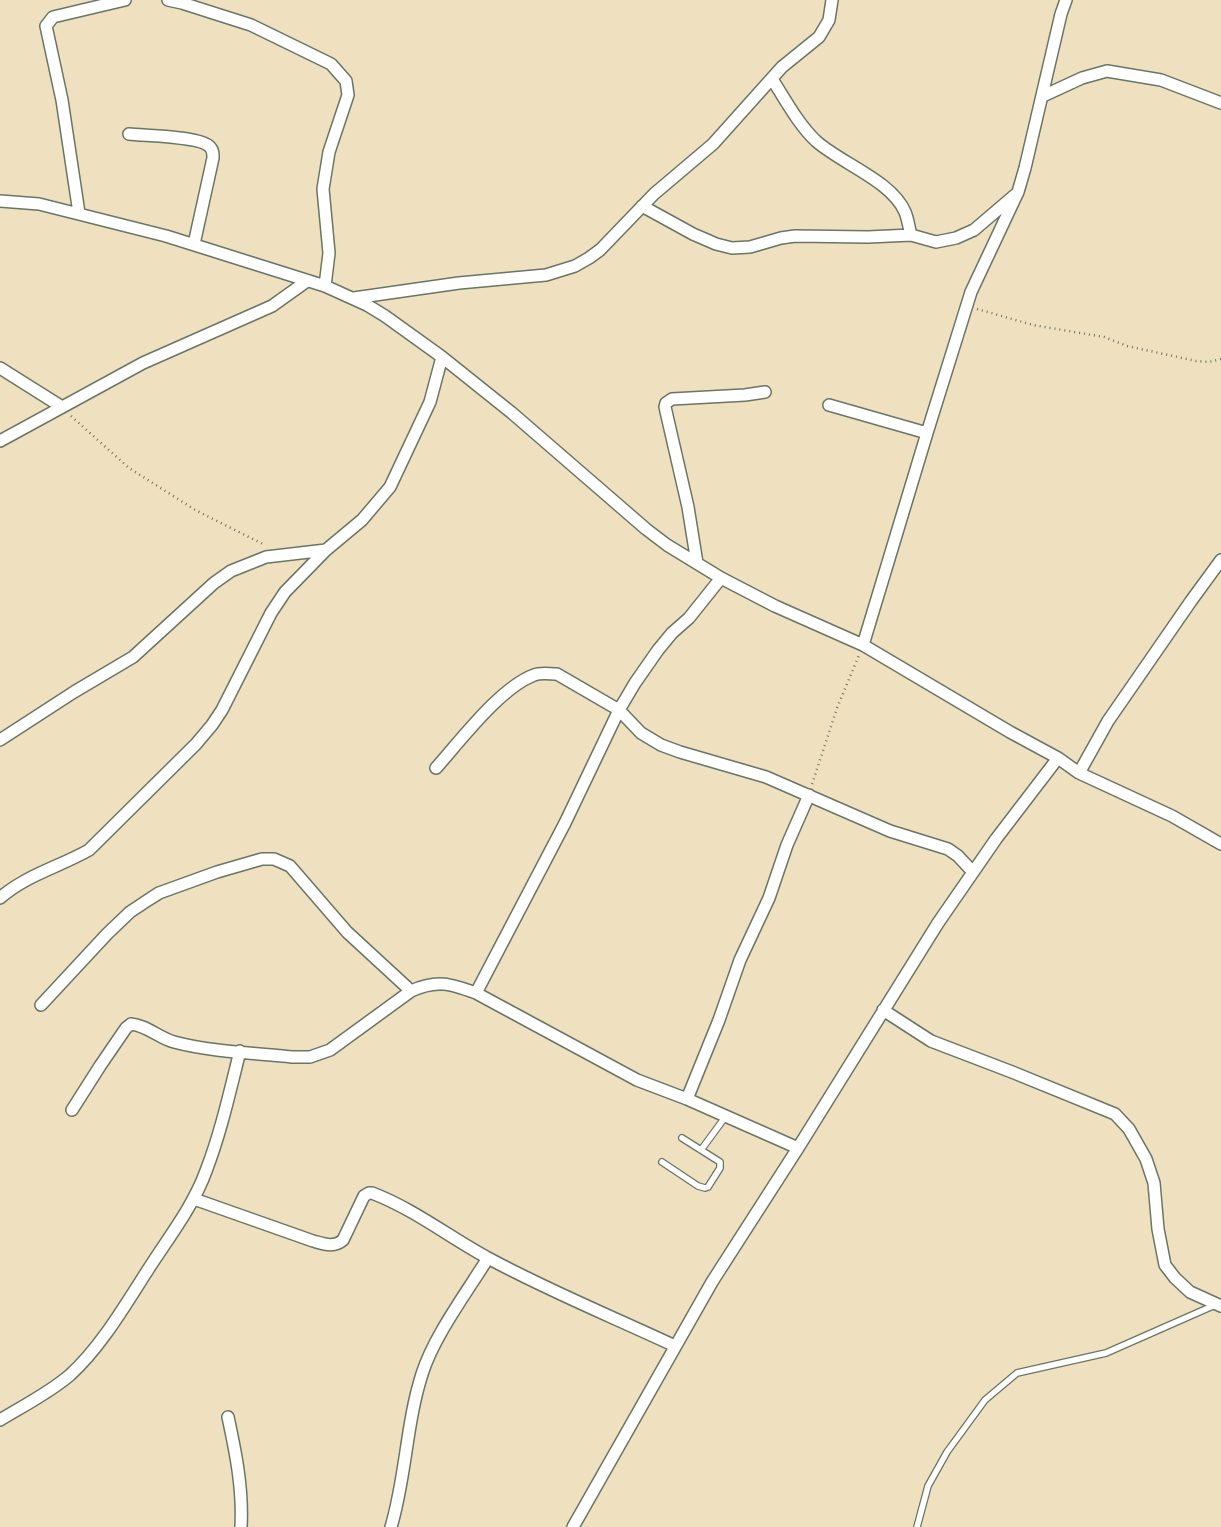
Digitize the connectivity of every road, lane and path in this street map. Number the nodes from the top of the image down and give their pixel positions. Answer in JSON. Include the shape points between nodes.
{"nodes":[{"id":1,"x":125,"y":0,"type":"edge"},
{"id":2,"x":168,"y":0,"type":"edge"},
{"id":3,"x":832,"y":0,"type":"edge"},
{"id":4,"x":1066,"y":0,"type":"edge"},
{"id":5,"x":772,"y":78,"type":"junction"},
{"id":6,"x":1043,"y":96,"type":"junction"},
{"id":7,"x":1221,"y":103,"type":"edge"},
{"id":8,"x":129,"y":134,"type":"dead end"},
{"id":9,"x":1018,"y":192,"type":"junction"},
{"id":10,"x":0,"y":201,"type":"edge"},
{"id":11,"x":642,"y":206,"type":"junction"},
{"id":12,"x":79,"y":213,"type":"junction"},
{"id":13,"x":911,"y":235,"type":"junction"},
{"id":14,"x":194,"y":244,"type":"junction"},
{"id":15,"x":307,"y":281,"type":"junction"},
{"id":16,"x":325,"y":286,"type":"junction"},
{"id":17,"x":352,"y":298,"type":"junction"},
{"id":18,"x":967,"y":306,"type":"junction"},
{"id":19,"x":442,"y":357,"type":"junction"},
{"id":20,"x":1221,"y":359,"type":"edge"},
{"id":21,"x":0,"y":368,"type":"edge"},
{"id":22,"x":765,"y":392,"type":"dead end"},
{"id":23,"x":829,"y":405,"type":"dead end"},
{"id":24,"x":62,"y":408,"type":"junction"},
{"id":25,"x":927,"y":433,"type":"junction"},
{"id":26,"x":0,"y":441,"type":"edge"},
{"id":27,"x":326,"y":550,"type":"junction"},
{"id":28,"x":284,"y":554,"type":"junction"},
{"id":29,"x":1221,"y":560,"type":"edge"},
{"id":30,"x":697,"y":563,"type":"junction"},
{"id":31,"x":721,"y":578,"type":"junction"},
{"id":32,"x":864,"y":645,"type":"junction"},
{"id":33,"x":619,"y":710,"type":"junction"},
{"id":34,"x":0,"y":740,"type":"edge"},
{"id":35,"x":1058,"y":758,"type":"junction"},
{"id":36,"x":436,"y":768,"type":"dead end"},
{"id":37,"x":1079,"y":773,"type":"junction"},
{"id":38,"x":809,"y":795,"type":"junction"},
{"id":39,"x":1221,"y":844,"type":"edge"},
{"id":40,"x":972,"y":871,"type":"junction"},
{"id":41,"x":0,"y":898,"type":"edge"},
{"id":42,"x":411,"y":991,"type":"junction"},
{"id":43,"x":476,"y":993,"type":"junction"},
{"id":44,"x":40,"y":1005,"type":"dead end"},
{"id":45,"x":883,"y":1010,"type":"junction"},
{"id":46,"x":240,"y":1051,"type":"junction"},
{"id":47,"x":687,"y":1099,"type":"junction"},
{"id":48,"x":72,"y":1110,"type":"dead end"},
{"id":49,"x":726,"y":1116,"type":"junction"},
{"id":50,"x":682,"y":1138,"type":"dead end"},
{"id":51,"x":798,"y":1148,"type":"junction"},
{"id":52,"x":701,"y":1150,"type":"junction"},
{"id":53,"x":662,"y":1162,"type":"dead end"},
{"id":54,"x":194,"y":1198,"type":"junction"},
{"id":55,"x":488,"y":1258,"type":"junction"},
{"id":56,"x":1219,"y":1305,"type":"edge"},
{"id":57,"x":675,"y":1346,"type":"junction"},
{"id":58,"x":228,"y":1417,"type":"dead end"},
{"id":59,"x":0,"y":1420,"type":"edge"},
{"id":60,"x":241,"y":1527,"type":"edge"},
{"id":61,"x":391,"y":1527,"type":"edge"},
{"id":62,"x":573,"y":1527,"type":"edge"},
{"id":63,"x":917,"y":1527,"type":"edge"}],
"edges":[{"from":1,"to":12,"type":"street","via":[[53,18],[46,26],[62,100]]},
{"from":2,"to":16,"type":"street","via":[[251,25],[331,64],[346,81],[348,95],[329,152],[323,189],[329,252]]},
{"from":3,"to":5,"type":"street","via":[[829,20],[819,37]]},
{"from":4,"to":6,"type":"street"},
{"from":5,"to":11,"type":"street","via":[[713,144]]},
{"from":5,"to":13,"type":"street","via":[[814,139],[847,164],[878,181],[893,196],[905,212]]},
{"from":6,"to":7,"type":"street","via":[[1082,78],[1107,71],[1161,80]]},
{"from":6,"to":9,"type":"street"},
{"from":8,"to":14,"type":"street","via":[[190,139],[208,144],[213,149]]},
{"from":9,"to":13,"type":"street","via":[[974,230],[956,238],[936,242]]},
{"from":9,"to":18,"type":"street"},
{"from":10,"to":12,"type":"street","via":[[39,204]]},
{"from":11,"to":13,"type":"street","via":[[692,234],[732,248],[795,236]]},
{"from":11,"to":17,"type":"street","via":[[600,250],[575,266],[546,275]]},
{"from":12,"to":14,"type":"street"},
{"from":14,"to":15,"type":"street"},
{"from":15,"to":16,"type":"street"},
{"from":15,"to":24,"type":"street","via":[[272,306],[143,363]]},
{"from":16,"to":17,"type":"street"},
{"from":17,"to":19,"type":"street","via":[[385,316]]},
{"from":18,"to":20,"type":"path","via":[[1033,325],[1104,336],[1128,346],[1196,361]]},
{"from":18,"to":25,"type":"street"},
{"from":19,"to":27,"type":"street","via":[[430,402],[390,488],[362,520]]},
{"from":19,"to":30,"type":"street","via":[[646,529]]},
{"from":21,"to":24,"type":"street"},
{"from":22,"to":30,"type":"street","via":[[666,403]]},
{"from":23,"to":25,"type":"street"},
{"from":24,"to":26,"type":"street"},
{"from":24,"to":28,"type":"path","via":[[128,468],[197,510]]},
{"from":25,"to":32,"type":"street"},
{"from":27,"to":28,"type":"street"},
{"from":27,"to":41,"type":"street","via":[[285,592],[222,710],[196,744],[88,850],[41,872]]},
{"from":28,"to":34,"type":"street","via":[[266,557],[231,571],[134,657]]},
{"from":29,"to":37,"type":"street","via":[[1108,721]]},
{"from":30,"to":31,"type":"street"},
{"from":31,"to":32,"type":"street"},
{"from":31,"to":33,"type":"street","via":[[658,650]]},
{"from":32,"to":35,"type":"street"},
{"from":32,"to":38,"type":"path","via":[[837,708]]},
{"from":33,"to":36,"type":"street","via":[[557,674],[533,675],[504,694]]},
{"from":33,"to":38,"type":"street","via":[[641,733],[661,745],[766,777]]},
{"from":33,"to":43,"type":"street","via":[[565,823]]},
{"from":35,"to":37,"type":"street"},
{"from":35,"to":40,"type":"street"},
{"from":37,"to":39,"type":"street","via":[[1172,816]]},
{"from":38,"to":40,"type":"street","via":[[890,831],[948,849]]},
{"from":38,"to":47,"type":"street","via":[[769,898],[740,960]]},
{"from":40,"to":45,"type":"street"},
{"from":42,"to":43,"type":"street","via":[[425,984],[439,983],[453,984]]},
{"from":42,"to":44,"type":"street","via":[[347,932],[290,866],[274,859],[262,859],[217,872],[145,902],[107,934]]},
{"from":42,"to":46,"type":"street","via":[[343,1042],[318,1055],[292,1057]]},
{"from":43,"to":47,"type":"street","via":[[637,1080]]},
{"from":45,"to":51,"type":"street"},
{"from":45,"to":56,"type":"street","via":[[931,1041],[1115,1114],[1129,1129],[1146,1159],[1154,1183],[1165,1265],[1190,1292]]},
{"from":46,"to":48,"type":"street","via":[[174,1042],[131,1024]]},
{"from":46,"to":54,"type":"street","via":[[215,1146]]},
{"from":47,"to":49,"type":"street"},
{"from":49,"to":51,"type":"street"},
{"from":49,"to":52,"type":"lane"},
{"from":50,"to":52,"type":"lane"},
{"from":51,"to":57,"type":"street"},
{"from":52,"to":53,"type":"lane","via":[[721,1164],[705,1188]]},
{"from":54,"to":55,"type":"street","via":[[313,1241],[333,1245],[343,1240],[364,1196],[372,1193],[398,1204]]},
{"from":54,"to":59,"type":"street","via":[[109,1329],[90,1352],[59,1383]]},
{"from":55,"to":57,"type":"street","via":[[572,1301]]},
{"from":55,"to":61,"type":"street","via":[[454,1311],[423,1372]]},
{"from":56,"to":63,"type":"lane","via":[[1106,1353],[1017,1373],[985,1400],[947,1452],[928,1486]]},
{"from":57,"to":62,"type":"street"},
{"from":58,"to":60,"type":"street","via":[[240,1481]]}]}
